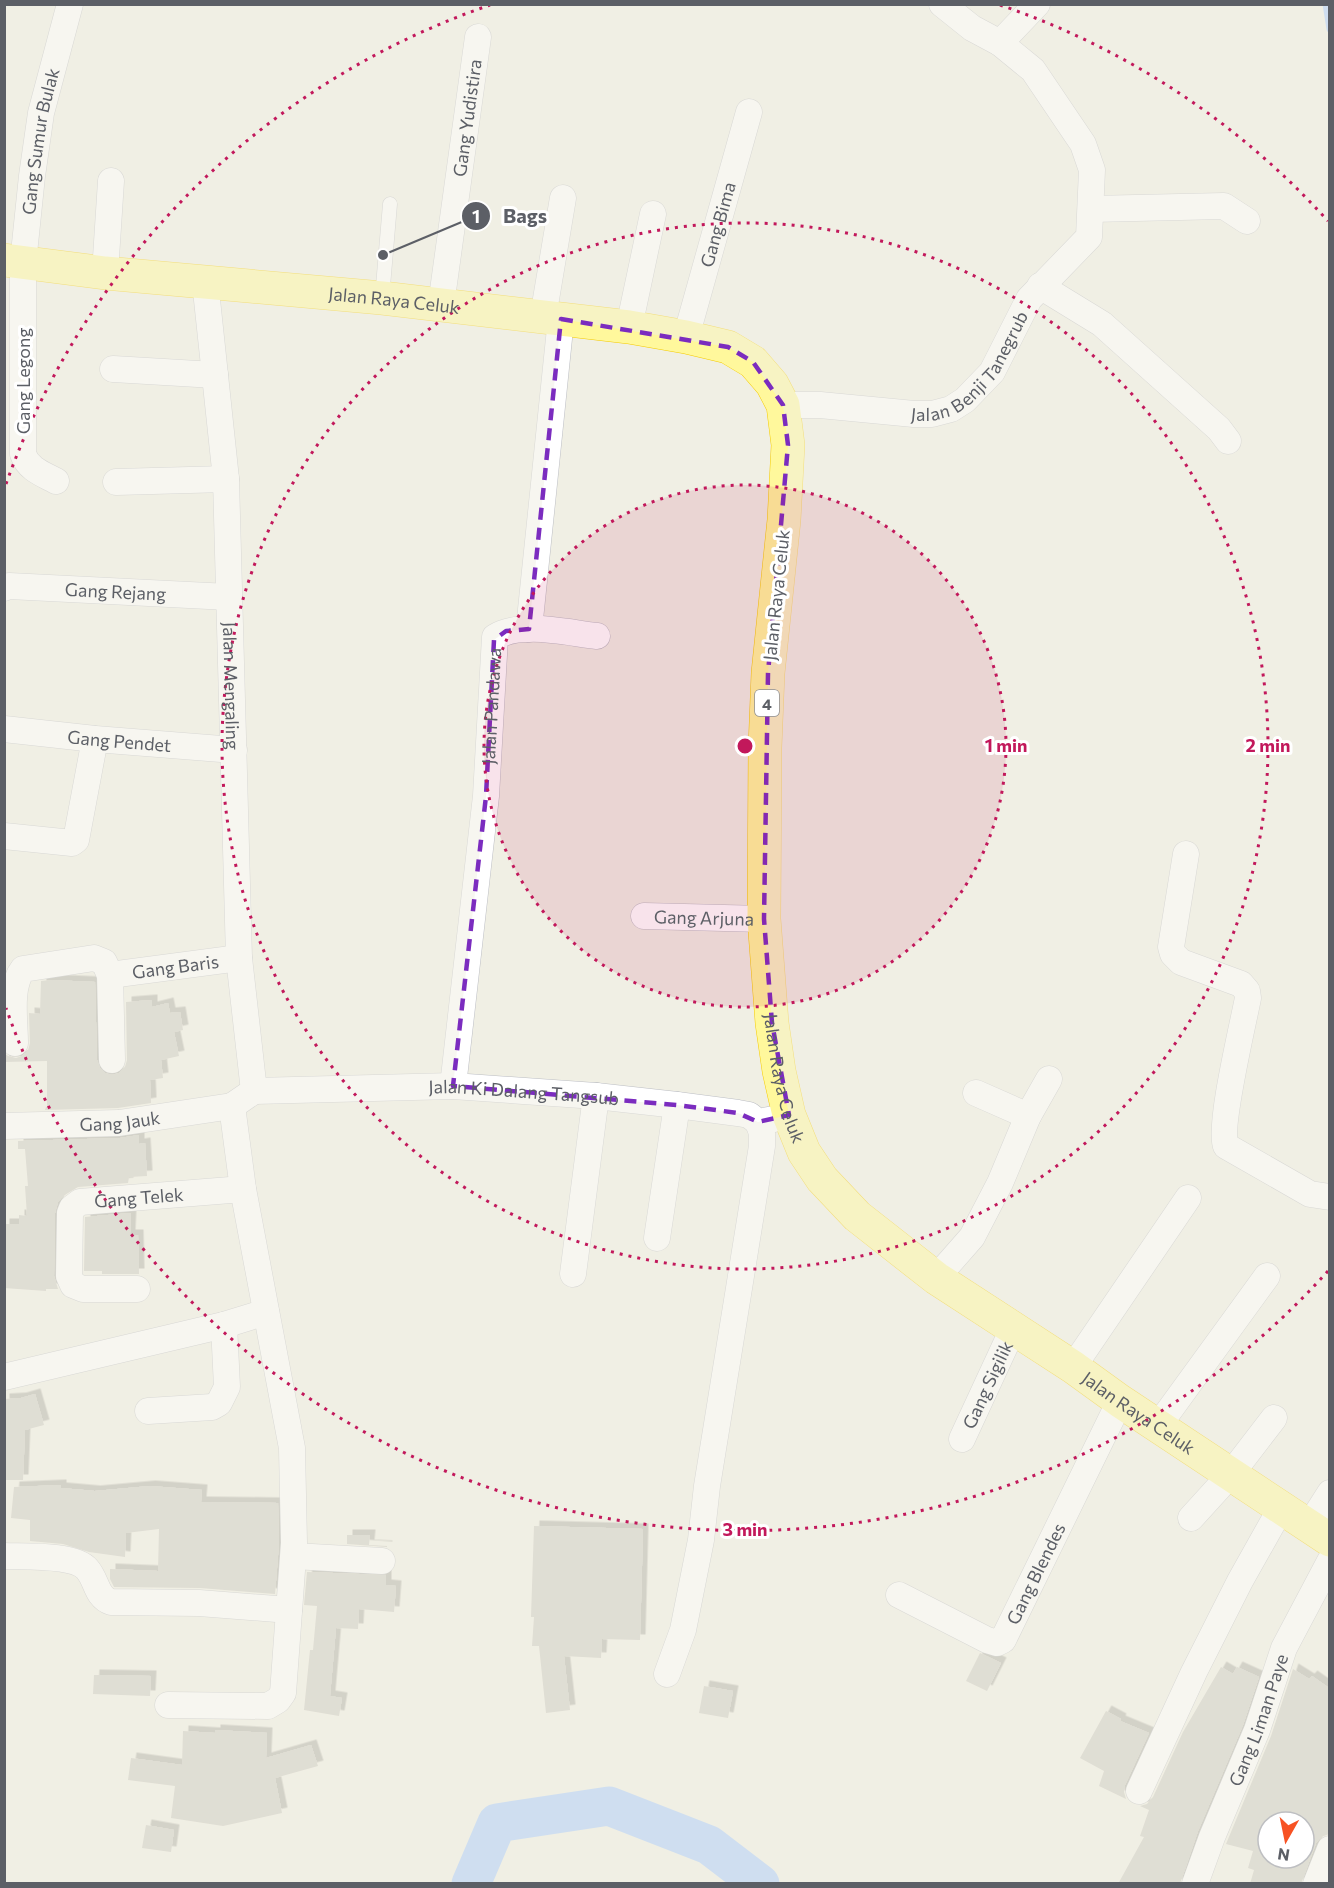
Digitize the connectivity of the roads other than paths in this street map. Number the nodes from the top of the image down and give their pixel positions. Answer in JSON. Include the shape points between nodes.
{"nodes":[{"id":1,"x":942,"y":4,"type":"edge"},
{"id":2,"x":1037,"y":4,"type":"edge"},
{"id":3,"x":68,"y":11,"type":"edge"},
{"id":4,"x":478,"y":38,"type":"dead end"},
{"id":5,"x":999,"y":43,"type":"junction"},
{"id":6,"x":749,"y":112,"type":"dead end"},
{"id":7,"x":111,"y":181,"type":"dead end"},
{"id":8,"x":562,"y":198,"type":"dead end"},
{"id":9,"x":390,"y":204,"type":"dead end"},
{"id":10,"x":1091,"y":209,"type":"junction"},
{"id":11,"x":653,"y":214,"type":"dead end"},
{"id":12,"x":1247,"y":221,"type":"dead end"},
{"id":13,"x":14,"y":261,"type":"edge"},
{"id":14,"x":105,"y":273,"type":"junction"},
{"id":15,"x":205,"y":280,"type":"junction"},
{"id":16,"x":1040,"y":286,"type":"junction"},
{"id":17,"x":383,"y":289,"type":"junction"},
{"id":18,"x":441,"y":305,"type":"junction"},
{"id":19,"x":552,"y":318,"type":"junction"},
{"id":20,"x":629,"y":327,"type":"junction"},
{"id":21,"x":686,"y":337,"type":"junction"},
{"id":22,"x":113,"y":369,"type":"dead end"},
{"id":23,"x":215,"y":375,"type":"junction"},
{"id":24,"x":783,"y":405,"type":"junction"},
{"id":25,"x":1228,"y":441,"type":"dead end"},
{"id":26,"x":226,"y":479,"type":"junction"},
{"id":27,"x":56,"y":481,"type":"dead end"},
{"id":28,"x":116,"y":482,"type":"dead end"},
{"id":29,"x":4,"y":588,"type":"edge"},
{"id":30,"x":229,"y":597,"type":"junction"},
{"id":31,"x":529,"y":628,"type":"junction"},
{"id":32,"x":597,"y":636,"type":"dead end"},
{"id":33,"x":4,"y":729,"type":"edge"},
{"id":34,"x":95,"y":739,"type":"junction"},
{"id":35,"x":234,"y":750,"type":"junction"},
{"id":36,"x":4,"y":836,"type":"edge"},
{"id":37,"x":1186,"y":854,"type":"dead end"},
{"id":38,"x":644,"y":916,"type":"dead end"},
{"id":39,"x":764,"y":919,"type":"junction"},
{"id":40,"x":239,"y":958,"type":"junction"},
{"id":41,"x":110,"y":975,"type":"junction"},
{"id":42,"x":10,"y":986,"type":"edge"},
{"id":43,"x":15,"y":1042,"type":"dead end"},
{"id":44,"x":112,"y":1060,"type":"dead end"},
{"id":45,"x":1049,"y":1079,"type":"dead end"},
{"id":46,"x":453,"y":1086,"type":"junction"},
{"id":47,"x":254,"y":1091,"type":"junction"},
{"id":48,"x":976,"y":1093,"type":"dead end"},
{"id":49,"x":596,"y":1096,"type":"junction"},
{"id":50,"x":677,"y":1105,"type":"junction"},
{"id":51,"x":232,"y":1106,"type":"junction"},
{"id":52,"x":1028,"y":1116,"type":"junction"},
{"id":53,"x":773,"y":1119,"type":"junction"},
{"id":54,"x":4,"y":1126,"type":"edge"},
{"id":55,"x":243,"y":1189,"type":"junction"},
{"id":56,"x":1329,"y":1197,"type":"edge"},
{"id":57,"x":1188,"y":1198,"type":"dead end"},
{"id":58,"x":657,"y":1238,"type":"dead end"},
{"id":59,"x":573,"y":1274,"type":"dead end"},
{"id":60,"x":1267,"y":1276,"type":"dead end"},
{"id":61,"x":936,"y":1278,"type":"junction"},
{"id":62,"x":137,"y":1289,"type":"dead end"},
{"id":63,"x":266,"y":1312,"type":"junction"},
{"id":64,"x":224,"y":1325,"type":"junction"},
{"id":65,"x":1013,"y":1329,"type":"junction"},
{"id":66,"x":1073,"y":1367,"type":"junction"},
{"id":67,"x":4,"y":1377,"type":"edge"},
{"id":68,"x":1120,"y":1401,"type":"junction"},
{"id":69,"x":148,"y":1411,"type":"dead end"},
{"id":70,"x":1274,"y":1418,"type":"dead end"},
{"id":71,"x":1158,"y":1426,"type":"junction"},
{"id":72,"x":962,"y":1439,"type":"dead end"},
{"id":73,"x":1230,"y":1474,"type":"junction"},
{"id":74,"x":1329,"y":1493,"type":"edge"},
{"id":75,"x":1281,"y":1508,"type":"junction"},
{"id":76,"x":1191,"y":1518,"type":"dead end"},
{"id":77,"x":1319,"y":1533,"type":"edge"},
{"id":78,"x":4,"y":1556,"type":"edge"},
{"id":79,"x":294,"y":1556,"type":"junction"},
{"id":80,"x":382,"y":1561,"type":"dead end"},
{"id":81,"x":1329,"y":1562,"type":"edge"},
{"id":82,"x":899,"y":1595,"type":"dead end"},
{"id":83,"x":289,"y":1610,"type":"junction"},
{"id":84,"x":667,"y":1674,"type":"dead end"},
{"id":85,"x":168,"y":1706,"type":"dead end"},
{"id":86,"x":1139,"y":1791,"type":"dead end"},
{"id":87,"x":1329,"y":1849,"type":"edge"},
{"id":88,"x":1195,"y":1884,"type":"edge"},
{"id":89,"x":1316,"y":1884,"type":"edge"}],
"edges":[{"from":1,"to":5,"type":"street","name":"Jalan Benji Tanegrub"},
{"from":2,"to":5,"type":"street"},
{"from":3,"to":13,"type":"street","name":"Gang Sumur Bulak","via":[[41,113]]},
{"from":4,"to":18,"type":"street","name":"Gang Yudistira"},
{"from":5,"to":10,"type":"street","name":"Jalan Benji Tanegrub","via":[[1033,70],[1083,144],[1092,170]]},
{"from":6,"to":21,"type":"street","name":"Gang Bima"},
{"from":7,"to":14,"type":"street"},
{"from":8,"to":19,"type":"street"},
{"from":9,"to":17,"type":"lane"},
{"from":10,"to":12,"type":"street","via":[[1224,206]]},
{"from":10,"to":16,"type":"street","name":"Jalan Benji Tanegrub","via":[[1089,237]]},
{"from":11,"to":20,"type":"street"},
{"from":13,"to":14,"type":"highway","name":"Jalan Raya Celuk","number":"4"},
{"from":13,"to":27,"type":"street","name":"Gang Legong","via":[[23,454],[30,466]]},
{"from":14,"to":15,"type":"highway","name":"Jalan Raya Celuk","number":"4"},
{"from":15,"to":17,"type":"highway","name":"Jalan Raya Celuk","number":"4"},
{"from":15,"to":23,"type":"street","name":"Jalan Mengaling"},
{"from":16,"to":24,"type":"street","name":"Jalan Benji Tanegrub","via":[[1029,299],[992,372],[951,409],[915,414]]},
{"from":16,"to":25,"type":"street","via":[[1102,324]]},
{"from":17,"to":18,"type":"highway","name":"Jalan Raya Celuk","number":"4"},
{"from":18,"to":19,"type":"highway","name":"Jalan Raya Celuk","number":"4"},
{"from":19,"to":20,"type":"highway","name":"Jalan Raya Celuk","number":"4"},
{"from":19,"to":31,"type":"street"},
{"from":20,"to":21,"type":"highway","name":"Jalan Raya Celuk","number":"4"},
{"from":21,"to":24,"type":"highway","name":"Jalan Raya Celuk","number":"4","via":[[728,347],[753,362]]},
{"from":22,"to":23,"type":"street"},
{"from":23,"to":26,"type":"street","name":"Jalan Mengaling"},
{"from":24,"to":39,"type":"highway","name":"Jalan Raya Celuk","number":"4","via":[[788,445],[768,673]]},
{"from":26,"to":28,"type":"street"},
{"from":26,"to":30,"type":"street","name":"Jalan Mengaling"},
{"from":29,"to":30,"type":"street","name":"Gang Rejang"},
{"from":30,"to":35,"type":"street","name":"Jalan Mengaling"},
{"from":31,"to":32,"type":"street"},
{"from":31,"to":46,"type":"street","name":"Jalan Pandawa","via":[[506,631],[494,640],[486,796]]},
{"from":33,"to":34,"type":"street","name":"Gang Pendet"},
{"from":34,"to":35,"type":"street","name":"Gang Pendet"},
{"from":34,"to":36,"type":"street","via":[[76,840],[72,843]]},
{"from":35,"to":40,"type":"street","name":"Jalan Mengaling"},
{"from":37,"to":56,"type":"street","via":[[1173,954],[1181,962],[1241,984],[1248,998],[1223,1140],[1226,1146],[1310,1194]]},
{"from":38,"to":39,"type":"street","name":"Gang Arjuna"},
{"from":39,"to":53,"type":"highway","name":"Jalan Raya Celuk","number":"4","via":[[772,1023]]},
{"from":40,"to":41,"type":"street","name":"Gang Baris"},
{"from":40,"to":47,"type":"street","name":"Jalan Mengaling"},
{"from":41,"to":42,"type":"street","name":"Gang Baris","via":[[104,962],[94,958],[27,967]]},
{"from":41,"to":44,"type":"street","name":"Gang Baris"},
{"from":42,"to":43,"type":"street","name":"Gang Baris"},
{"from":45,"to":52,"type":"street"},
{"from":46,"to":47,"type":"street","name":"Jalan Ki Dalang Tangsub"},
{"from":46,"to":49,"type":"street","name":"Jalan Ki Dalang Tangsub"},
{"from":47,"to":51,"type":"street"},
{"from":48,"to":52,"type":"street"},
{"from":49,"to":50,"type":"street","name":"Jalan Ki Dalang Tangsub"},
{"from":49,"to":59,"type":"street"},
{"from":50,"to":53,"type":"street","name":"Jalan Ki Dalang Tangsub"},
{"from":50,"to":58,"type":"street"},
{"from":51,"to":54,"type":"street","name":"Gang Jauk","via":[[119,1123]]},
{"from":51,"to":55,"type":"street"},
{"from":52,"to":61,"type":"street","via":[[972,1237]]},
{"from":53,"to":61,"type":"highway","name":"Jalan Raya Celuk","number":"4","via":[[857,1216]]},
{"from":53,"to":84,"type":"street","via":[[762,1133],[700,1540],[683,1630]]},
{"from":55,"to":62,"type":"street","name":"Gang Telek","via":[[80,1202],[72,1208],[69,1276],[73,1285],[83,1289]]},
{"from":55,"to":63,"type":"street"},
{"from":57,"to":66,"type":"street"},
{"from":60,"to":71,"type":"street"},
{"from":61,"to":65,"type":"highway","name":"Jalan Raya Celuk","number":"4"},
{"from":63,"to":64,"type":"street"},
{"from":63,"to":79,"type":"street","via":[[292,1448]]},
{"from":64,"to":67,"type":"street"},
{"from":64,"to":69,"type":"street","via":[[227,1387],[219,1403],[212,1407]]},
{"from":65,"to":66,"type":"highway","name":"Jalan Raya Celuk","number":"4"},
{"from":65,"to":72,"type":"street","name":"Gang Sigilik"},
{"from":66,"to":68,"type":"highway","name":"Jalan Raya Celuk","number":"4"},
{"from":68,"to":71,"type":"highway","name":"Jalan Raya Celuk","number":"4"},
{"from":68,"to":82,"type":"street","name":"Gang Blendes","via":[[1003,1640],[987,1640]]},
{"from":70,"to":73,"type":"street"},
{"from":71,"to":73,"type":"highway","name":"Jalan Raya Celuk","number":"4"},
{"from":73,"to":75,"type":"highway","name":"Jalan Raya Celuk","number":"4"},
{"from":73,"to":76,"type":"street"},
{"from":74,"to":77,"type":"street"},
{"from":75,"to":77,"type":"highway","name":"Jalan Raya Celuk","number":"4"},
{"from":75,"to":86,"type":"street","via":[[1214,1632]]},
{"from":78,"to":83,"type":"street","via":[[67,1560],[82,1565],[102,1598],[111,1602]]},
{"from":79,"to":80,"type":"street"},
{"from":79,"to":83,"type":"street"},
{"from":81,"to":88,"type":"street","name":"Gang Liman Paye","via":[[1284,1648],[1257,1730]]},
{"from":83,"to":85,"type":"street","via":[[283,1693],[279,1700],[260,1707]]},
{"from":87,"to":89,"type":"street"}]}
